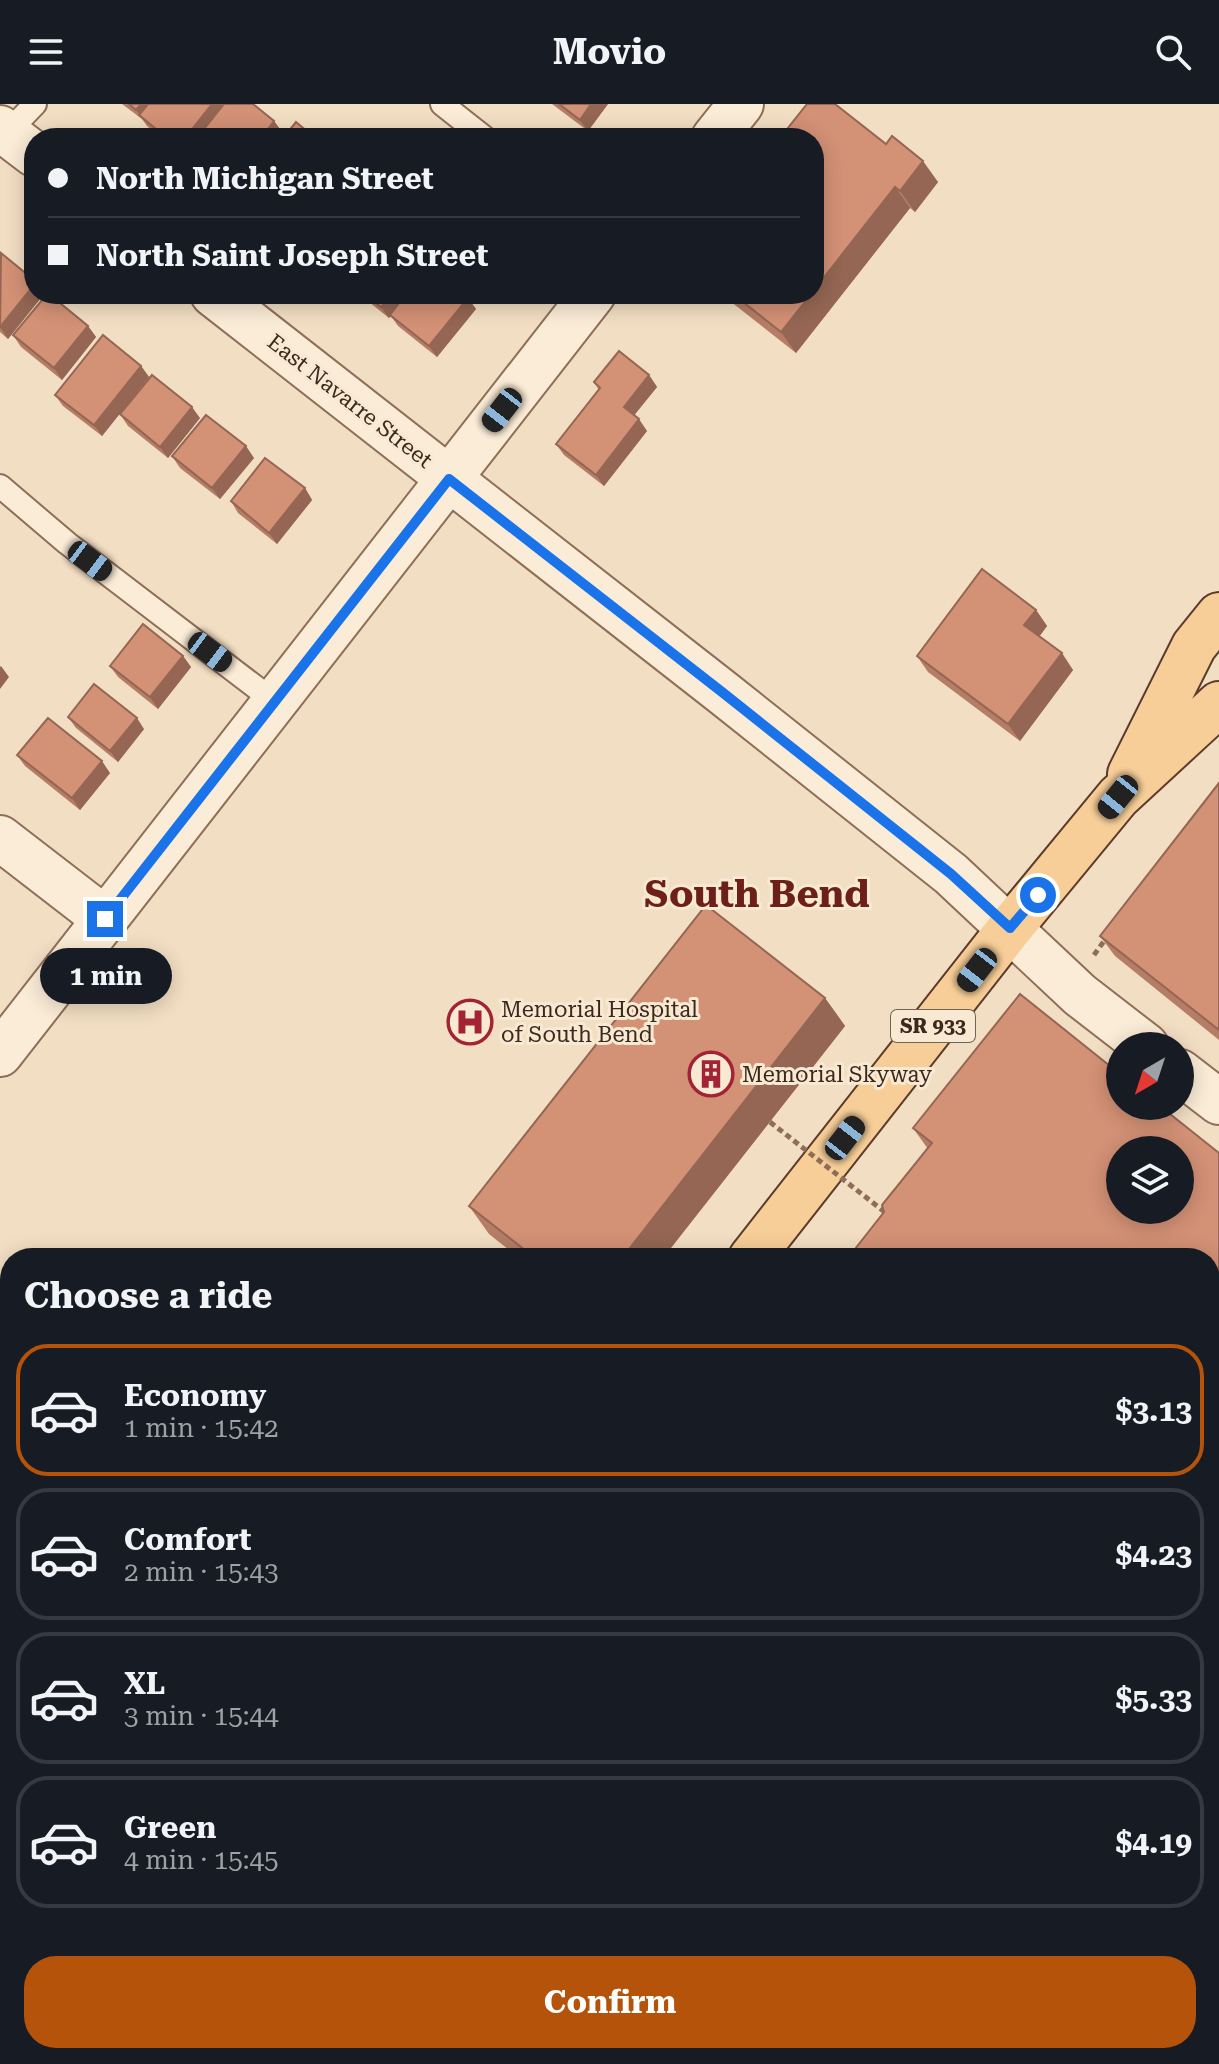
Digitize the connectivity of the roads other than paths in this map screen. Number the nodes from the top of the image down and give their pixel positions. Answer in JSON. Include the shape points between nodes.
{"nodes":[{"id":1,"x":442,"y":104,"type":"edge"},
{"id":2,"x":741,"y":104,"type":"edge"},
{"id":3,"x":472,"y":128,"type":"edge"},
{"id":4,"x":722,"y":128,"type":"edge"},
{"id":5,"x":226,"y":304,"type":"edge"},
{"id":6,"x":585,"y":304,"type":"edge"},
{"id":7,"x":449,"y":479,"type":"junction"},
{"id":8,"x":0,"y":486,"type":"edge"},
{"id":9,"x":1219,"y":615,"type":"edge"},
{"id":10,"x":275,"y":702,"type":"junction"},
{"id":11,"x":1219,"y":704,"type":"edge"},
{"id":12,"x":1118,"y":797,"type":"junction"},
{"id":13,"x":0,"y":838,"type":"edge"},
{"id":14,"x":105,"y":919,"type":"junction"},
{"id":15,"x":1010,"y":928,"type":"junction"},
{"id":16,"x":1128,"y":1032,"type":"edge"},
{"id":17,"x":0,"y":1054,"type":"edge"},
{"id":18,"x":1194,"y":1083,"type":"edge"},
{"id":19,"x":1219,"y":1102,"type":"edge"},
{"id":20,"x":759,"y":1248,"type":"edge"}],
"edges":[{"from":1,"to":3,"type":"lane"},
{"from":2,"to":4,"type":"street"},
{"from":5,"to":7,"type":"street","name":"East Navarre Street"},
{"from":6,"to":7,"type":"street"},
{"from":7,"to":10,"type":"street"},
{"from":7,"to":15,"type":"street","name":"East Navarre Street","via":[[951,874]]},
{"from":8,"to":10,"type":"lane"},
{"from":9,"to":12,"type":"main road","number":"SR 933","via":[[1194,646]]},
{"from":10,"to":14,"type":"street"},
{"from":11,"to":12,"type":"main road","number":"SR 933"},
{"from":12,"to":15,"type":"main road","number":"SR 933"},
{"from":13,"to":14,"type":"street"},
{"from":14,"to":17,"type":"street"},
{"from":15,"to":16,"type":"street","name":"East Navarre Street"},
{"from":15,"to":20,"type":"main road","number":"SR 933"},
{"from":18,"to":19,"type":"street"}]}
